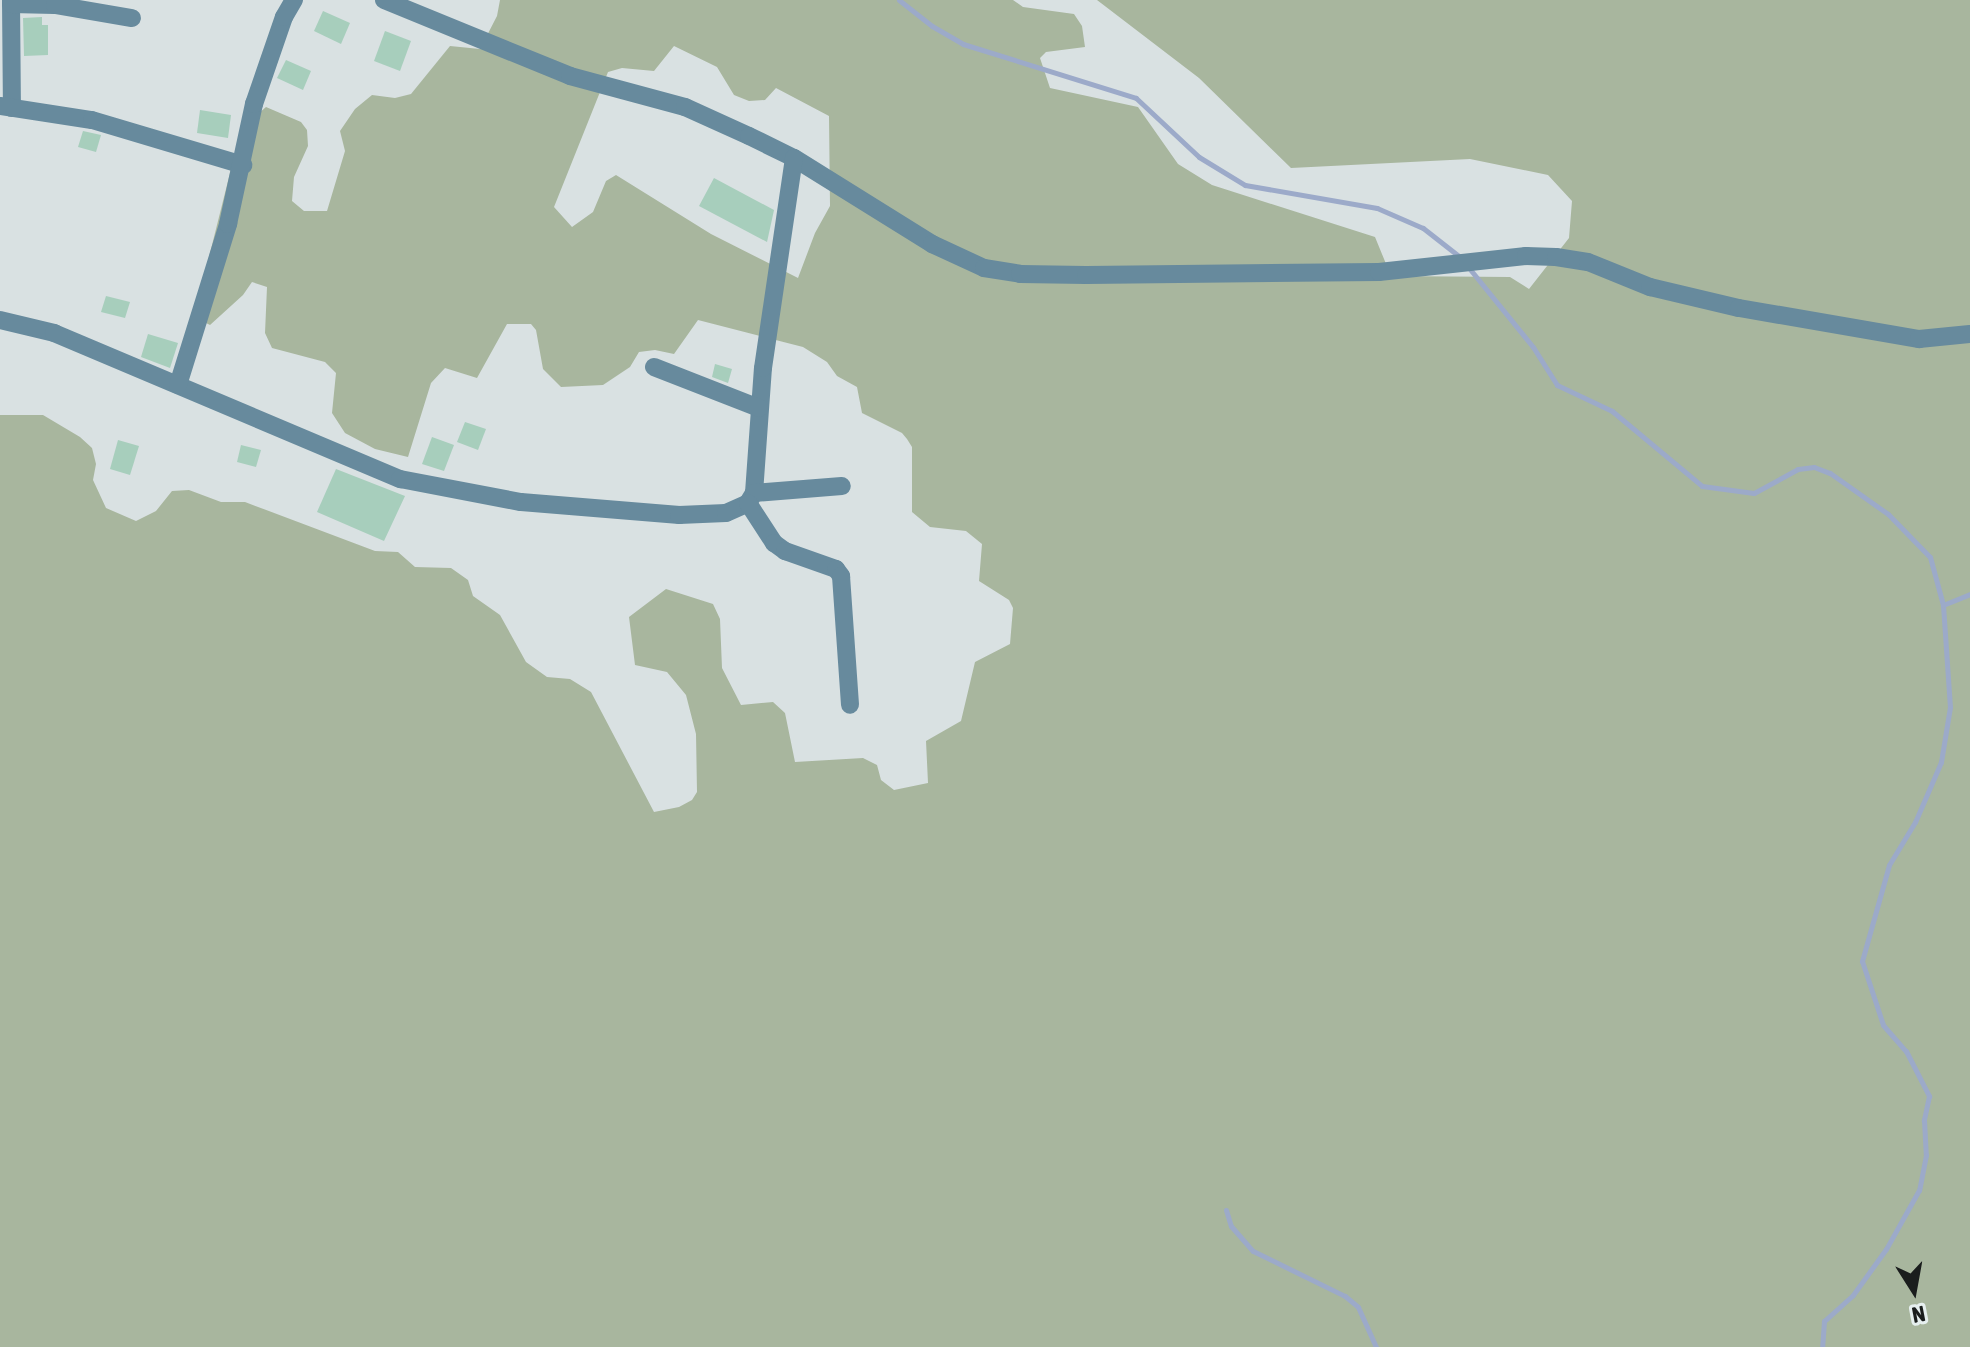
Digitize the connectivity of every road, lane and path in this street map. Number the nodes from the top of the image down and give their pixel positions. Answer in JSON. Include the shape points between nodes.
{"nodes":[{"id":1,"x":294,"y":0,"type":"edge"},
{"id":2,"x":384,"y":0,"type":"edge"},
{"id":3,"x":11,"y":2,"type":"edge"},
{"id":4,"x":55,"y":2,"type":"edge"},
{"id":5,"x":132,"y":18,"type":"dead end"},
{"id":6,"x":6,"y":107,"type":"edge"},
{"id":7,"x":794,"y":158,"type":"junction"},
{"id":8,"x":243,"y":165,"type":"junction"},
{"id":9,"x":0,"y":320,"type":"edge"},
{"id":10,"x":1970,"y":334,"type":"edge"},
{"id":11,"x":654,"y":367,"type":"dead end"},
{"id":12,"x":178,"y":385,"type":"junction"},
{"id":13,"x":759,"y":408,"type":"junction"},
{"id":14,"x":842,"y":486,"type":"dead end"},
{"id":15,"x":751,"y":498,"type":"junction"},
{"id":16,"x":850,"y":705,"type":"dead end"}],
"edges":[{"from":1,"to":8,"type":"street","via":[[254,104]]},
{"from":2,"to":7,"type":"street","via":[[570,76],[685,107]]},
{"from":3,"to":4,"type":"street"},
{"from":3,"to":6,"type":"street"},
{"from":4,"to":5,"type":"street"},
{"from":6,"to":8,"type":"street","via":[[92,120]]},
{"from":7,"to":10,"type":"street","via":[[932,244],[984,268],[1020,274],[1379,272],[1526,256],[1588,262],[1650,287],[1739,308],[1919,339]]},
{"from":7,"to":13,"type":"street"},
{"from":8,"to":12,"type":"street"},
{"from":9,"to":12,"type":"street","via":[[54,333]]},
{"from":11,"to":13,"type":"street"},
{"from":12,"to":15,"type":"street","via":[[400,479],[453,491],[521,502],[704,516],[726,513]]},
{"from":13,"to":15,"type":"street"},
{"from":14,"to":15,"type":"street"},
{"from":15,"to":16,"type":"street","via":[[774,543],[836,569],[841,576]]}]}
